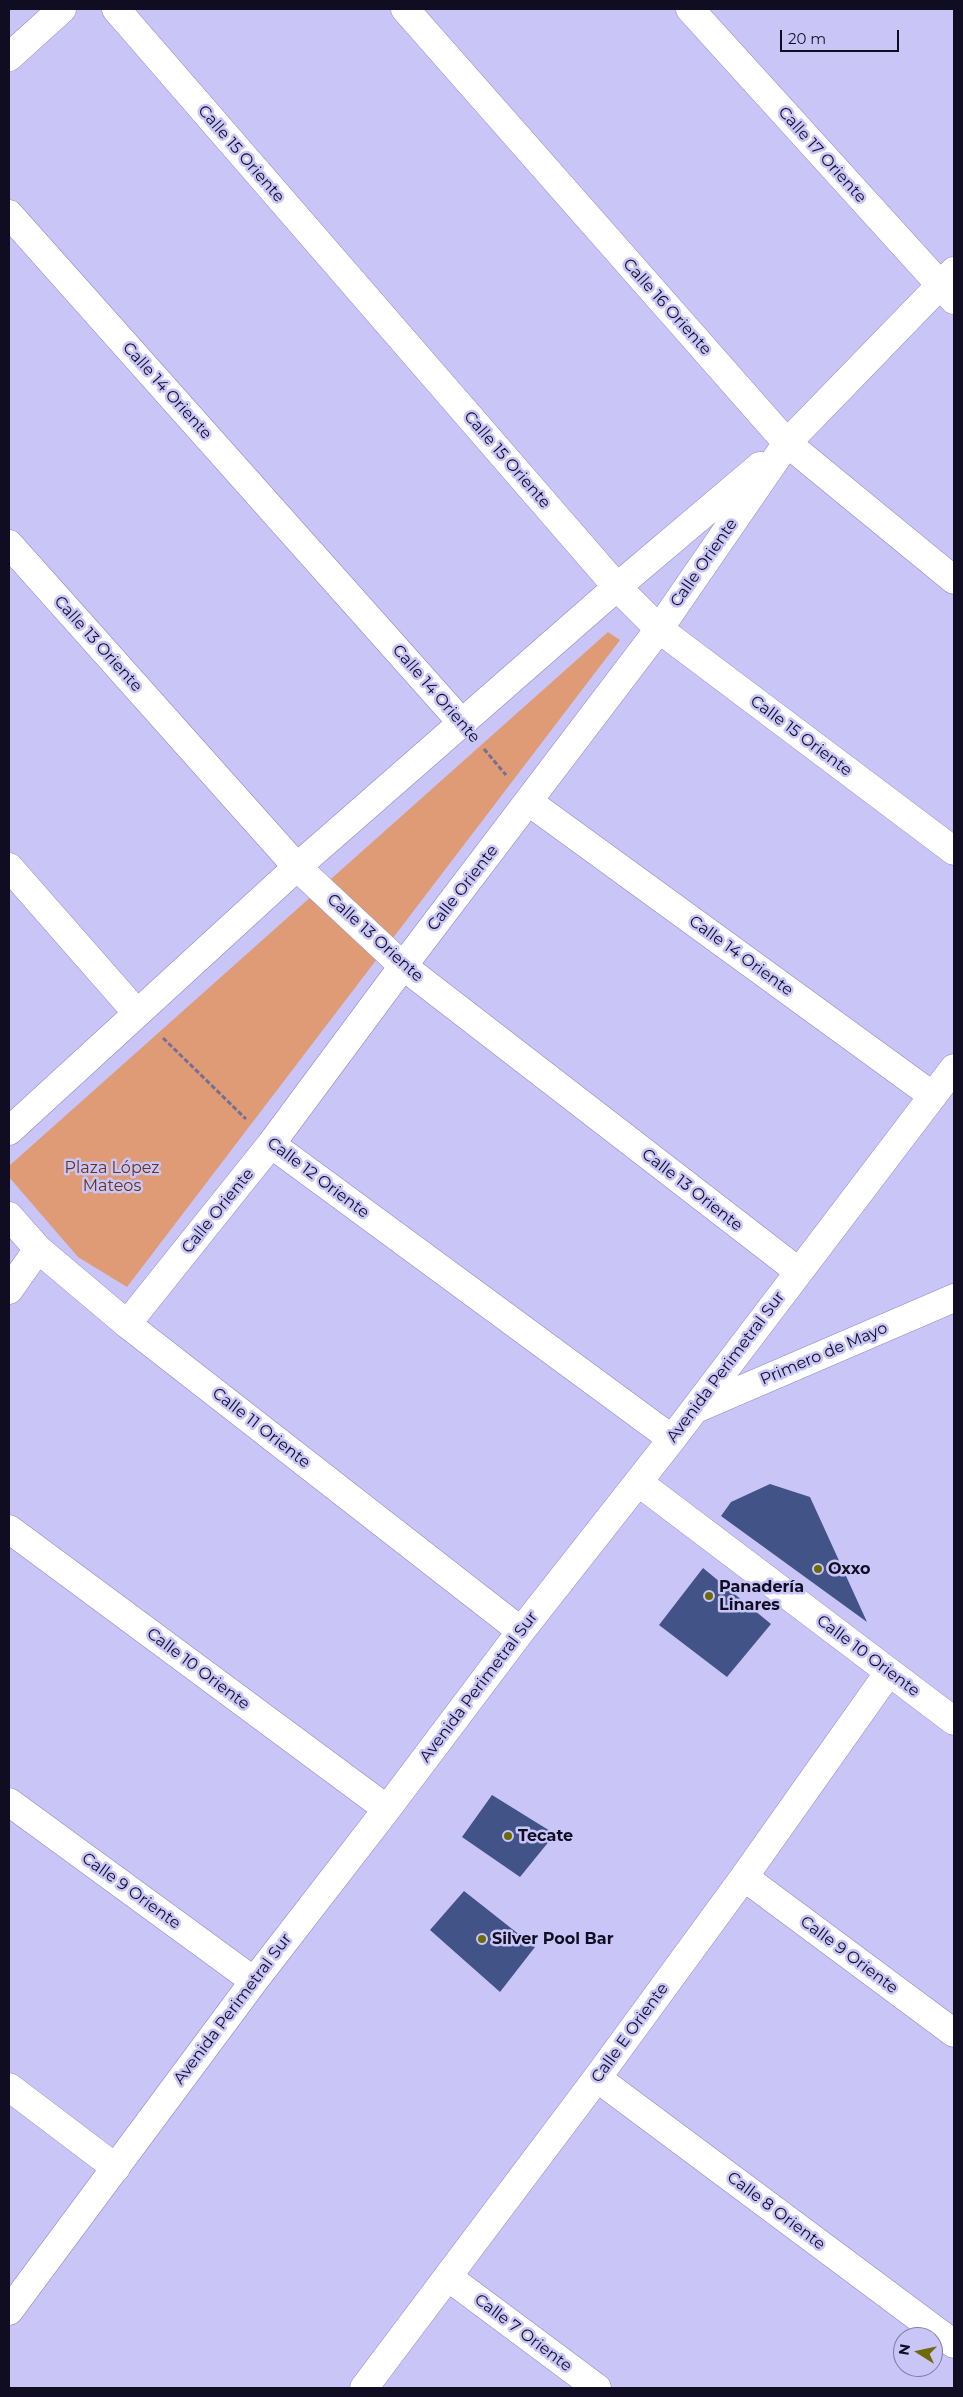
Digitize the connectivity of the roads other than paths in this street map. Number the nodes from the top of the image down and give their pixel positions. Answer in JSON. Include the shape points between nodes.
{"nodes":[{"id":1,"x":62,"y":9,"type":"edge"},
{"id":2,"x":116,"y":9,"type":"edge"},
{"id":3,"x":405,"y":9,"type":"edge"},
{"id":4,"x":690,"y":9,"type":"edge"},
{"id":5,"x":9,"y":57,"type":"edge"},
{"id":6,"x":9,"y":214,"type":"edge"},
{"id":7,"x":949,"y":285,"type":"edge"},
{"id":8,"x":787,"y":443,"type":"junction"},
{"id":9,"x":9,"y":544,"type":"edge"},
{"id":10,"x":954,"y":580,"type":"edge"},
{"id":11,"x":617,"y":587,"type":"junction"},
{"id":12,"x":659,"y":629,"type":"junction"},
{"id":13,"x":463,"y":724,"type":"junction"},
{"id":14,"x":529,"y":802,"type":"junction"},
{"id":15,"x":954,"y":852,"type":"edge"},
{"id":16,"x":9,"y":867,"type":"edge"},
{"id":17,"x":297,"y":867,"type":"junction"},
{"id":18,"x":403,"y":966,"type":"junction"},
{"id":19,"x":138,"y":1013,"type":"junction"},
{"id":20,"x":954,"y":1068,"type":"edge"},
{"id":21,"x":933,"y":1096,"type":"junction"},
{"id":22,"x":9,"y":1131,"type":"edge"},
{"id":23,"x":271,"y":1144,"type":"junction"},
{"id":24,"x":9,"y":1216,"type":"edge"},
{"id":25,"x":38,"y":1249,"type":"junction"},
{"id":26,"x":798,"y":1271,"type":"junction"},
{"id":27,"x":9,"y":1290,"type":"edge"},
{"id":28,"x":954,"y":1298,"type":"edge"},
{"id":29,"x":127,"y":1324,"type":"junction"},
{"id":30,"x":694,"y":1410,"type":"junction"},
{"id":31,"x":672,"y":1439,"type":"junction"},
{"id":32,"x":638,"y":1482,"type":"junction"},
{"id":33,"x":9,"y":1529,"type":"edge"},
{"id":34,"x":521,"y":1631,"type":"junction"},
{"id":35,"x":889,"y":1672,"type":"junction"},
{"id":36,"x":954,"y":1721,"type":"edge"},
{"id":37,"x":9,"y":1802,"type":"edge"},
{"id":38,"x":387,"y":1809,"type":"junction"},
{"id":39,"x":744,"y":1877,"type":"junction"},
{"id":40,"x":254,"y":1981,"type":"junction"},
{"id":41,"x":954,"y":2033,"type":"edge"},
{"id":42,"x":597,"y":2078,"type":"junction"},
{"id":43,"x":9,"y":2086,"type":"edge"},
{"id":44,"x":116,"y":2168,"type":"junction"},
{"id":45,"x":448,"y":2277,"type":"junction"},
{"id":46,"x":9,"y":2311,"type":"edge"},
{"id":47,"x":954,"y":2344,"type":"edge"},
{"id":48,"x":364,"y":2388,"type":"edge"},
{"id":49,"x":597,"y":2388,"type":"edge"}],
"edges":[{"from":1,"to":5,"type":"street"},
{"from":2,"to":11,"type":"street","name":"Calle 15 Oriente"},
{"from":3,"to":8,"type":"street","name":"Calle 16 Oriente"},
{"from":4,"to":7,"type":"street","name":"Calle 17 Oriente"},
{"from":6,"to":13,"type":"street","name":"Calle 14 Oriente"},
{"from":7,"to":8,"type":"street","name":"Calle Oriente"},
{"from":8,"to":10,"type":"street","name":"Calle 16 Oriente"},
{"from":8,"to":11,"type":"street","name":"Calle Oriente"},
{"from":8,"to":12,"type":"street","name":"Calle Oriente"},
{"from":9,"to":17,"type":"street","name":"Calle 13 Oriente"},
{"from":11,"to":12,"type":"street","name":"Calle 15 Oriente"},
{"from":11,"to":13,"type":"street","name":"Calle Oriente"},
{"from":12,"to":14,"type":"street","name":"Calle Oriente"},
{"from":12,"to":15,"type":"street","name":"Calle 15 Oriente"},
{"from":13,"to":17,"type":"street","name":"Calle Oriente"},
{"from":14,"to":18,"type":"street","name":"Calle Oriente"},
{"from":14,"to":21,"type":"street","name":"Calle 14 Oriente"},
{"from":16,"to":19,"type":"street"},
{"from":17,"to":18,"type":"street","name":"Calle 13 Oriente"},
{"from":17,"to":19,"type":"street","name":"Calle Oriente"},
{"from":18,"to":23,"type":"street","name":"Calle Oriente"},
{"from":18,"to":26,"type":"street","name":"Calle 13 Oriente"},
{"from":19,"to":22,"type":"street","name":"Calle Oriente"},
{"from":20,"to":21,"type":"street","name":"Avenida Perimetral Sur"},
{"from":21,"to":26,"type":"street","name":"Avenida Perimetral Sur"},
{"from":23,"to":29,"type":"street","name":"Calle Oriente"},
{"from":23,"to":31,"type":"street","name":"Calle 12 Oriente"},
{"from":24,"to":25,"type":"street","name":"Calle 11 Oriente"},
{"from":25,"to":27,"type":"street"},
{"from":25,"to":29,"type":"street","name":"Calle 11 Oriente"},
{"from":26,"to":30,"type":"street","name":"Avenida Perimetral Sur"},
{"from":28,"to":30,"type":"street","name":"Primero de Mayo"},
{"from":29,"to":34,"type":"street","name":"Calle 11 Oriente"},
{"from":30,"to":31,"type":"street","name":"Avenida Perimetral Sur"},
{"from":31,"to":32,"type":"street","name":"Avenida Perimetral Sur"},
{"from":32,"to":34,"type":"street","name":"Avenida Perimetral Sur"},
{"from":32,"to":35,"type":"street","name":"Calle 10 Oriente"},
{"from":33,"to":38,"type":"street","name":"Calle 10 Oriente"},
{"from":34,"to":38,"type":"street","name":"Avenida Perimetral Sur"},
{"from":35,"to":36,"type":"street","name":"Calle 10 Oriente"},
{"from":35,"to":39,"type":"street","name":"Calle E Oriente"},
{"from":37,"to":40,"type":"street","name":"Calle 9 Oriente"},
{"from":38,"to":40,"type":"street","name":"Avenida Perimetral Sur"},
{"from":39,"to":41,"type":"street","name":"Calle 9 Oriente"},
{"from":39,"to":42,"type":"street","name":"Calle E Oriente"},
{"from":40,"to":44,"type":"street","name":"Avenida Perimetral Sur"},
{"from":42,"to":45,"type":"street","name":"Calle E Oriente"},
{"from":42,"to":47,"type":"street","name":"Calle 8 Oriente"},
{"from":43,"to":44,"type":"street"},
{"from":44,"to":46,"type":"street","name":"Avenida Perimetral Sur"},
{"from":45,"to":48,"type":"street","name":"Calle E Oriente"},
{"from":45,"to":49,"type":"street","name":"Calle 7 Oriente"}]}
